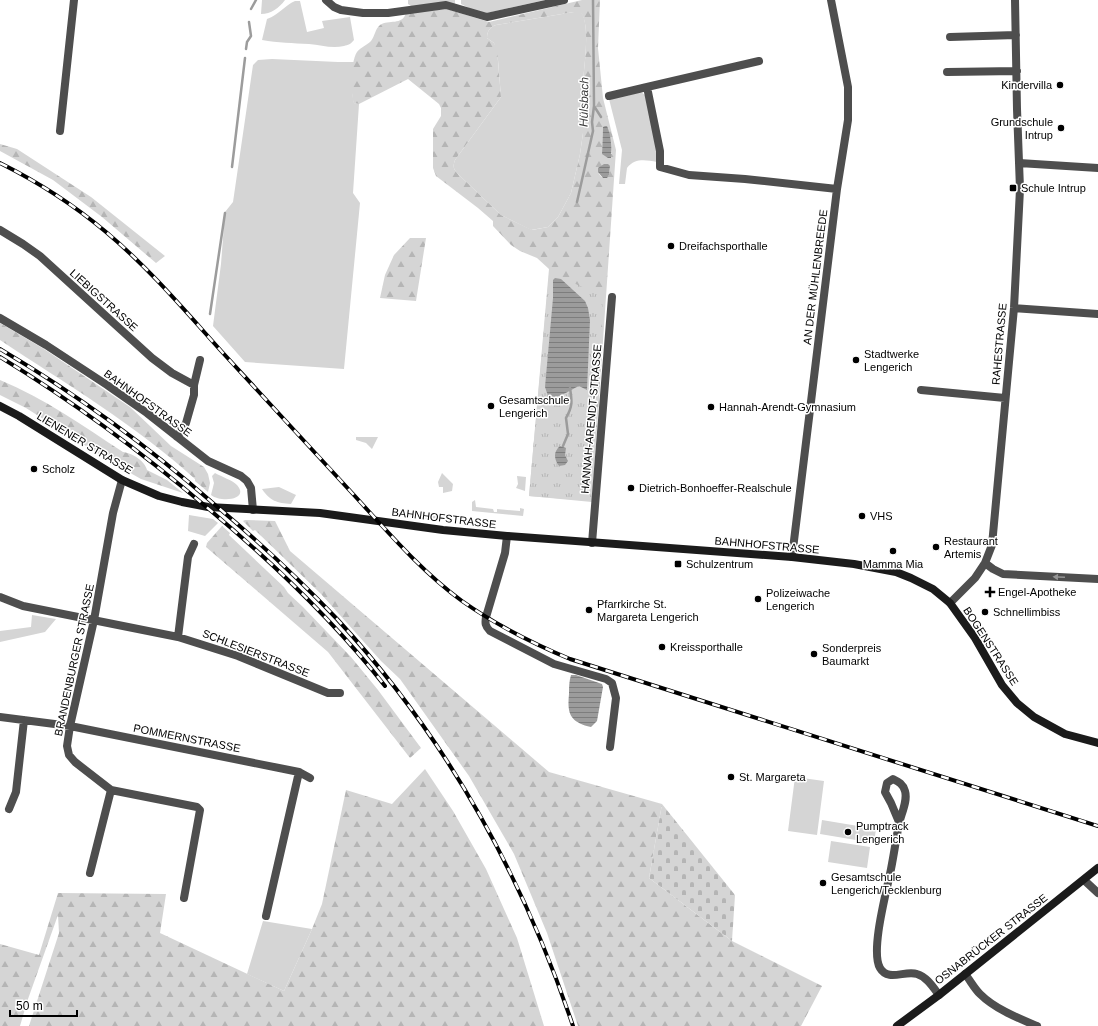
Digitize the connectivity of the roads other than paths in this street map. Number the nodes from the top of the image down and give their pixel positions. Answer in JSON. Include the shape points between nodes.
{"nodes":[{"id":1,"x":74,"y":0,"type":"edge"},
{"id":2,"x":326,"y":0,"type":"edge"},
{"id":3,"x":564,"y":0,"type":"edge"},
{"id":4,"x":831,"y":0,"type":"edge"},
{"id":5,"x":1015,"y":0,"type":"edge"},
{"id":6,"x":1016,"y":35,"type":"junction"},
{"id":7,"x":950,"y":37,"type":"dead end"},
{"id":8,"x":759,"y":61,"type":"dead end"},
{"id":9,"x":1017,"y":71,"type":"junction"},
{"id":10,"x":947,"y":72,"type":"dead end"},
{"id":11,"x":646,"y":87,"type":"junction"},
{"id":12,"x":609,"y":96,"type":"dead end"},
{"id":13,"x":60,"y":130,"type":"dead end"},
{"id":14,"x":1019,"y":163,"type":"junction"},
{"id":15,"x":1098,"y":168,"type":"edge"},
{"id":16,"x":837,"y":189,"type":"junction"},
{"id":17,"x":0,"y":230,"type":"edge"},
{"id":18,"x":612,"y":297,"type":"dead end"},
{"id":19,"x":1014,"y":308,"type":"junction"},
{"id":20,"x":1098,"y":314,"type":"edge"},
{"id":21,"x":0,"y":318,"type":"edge"},
{"id":22,"x":200,"y":360,"type":"dead end"},
{"id":23,"x":194,"y":385,"type":"junction"},
{"id":24,"x":921,"y":390,"type":"dead end"},
{"id":25,"x":1005,"y":398,"type":"junction"},
{"id":26,"x":0,"y":406,"type":"edge"},
{"id":27,"x":177,"y":438,"type":"junction"},
{"id":28,"x":122,"y":480,"type":"junction"},
{"id":29,"x":253,"y":510,"type":"junction"},
{"id":30,"x":507,"y":536,"type":"junction"},
{"id":31,"x":592,"y":543,"type":"junction"},
{"id":32,"x":194,"y":544,"type":"dead end"},
{"id":33,"x":792,"y":557,"type":"junction"},
{"id":34,"x":985,"y":564,"type":"junction"},
{"id":35,"x":1098,"y":579,"type":"edge"},
{"id":36,"x":0,"y":597,"type":"edge"},
{"id":37,"x":950,"y":603,"type":"junction"},
{"id":38,"x":94,"y":620,"type":"junction"},
{"id":39,"x":178,"y":637,"type":"junction"},
{"id":40,"x":340,"y":693,"type":"dead end"},
{"id":41,"x":0,"y":717,"type":"edge"},
{"id":42,"x":24,"y":720,"type":"junction"},
{"id":43,"x":70,"y":726,"type":"junction"},
{"id":44,"x":1098,"y":743,"type":"edge"},
{"id":45,"x":610,"y":747,"type":"dead end"},
{"id":46,"x":299,"y":772,"type":"junction"},
{"id":47,"x":310,"y":778,"type":"dead end"},
{"id":48,"x":111,"y":790,"type":"junction"},
{"id":49,"x":9,"y":809,"type":"dead end"},
{"id":50,"x":899,"y":822,"type":"dead end"},
{"id":51,"x":1098,"y":868,"type":"edge"},
{"id":52,"x":90,"y":873,"type":"dead end"},
{"id":53,"x":1084,"y":880,"type":"junction"},
{"id":54,"x":1098,"y":893,"type":"edge"},
{"id":55,"x":184,"y":898,"type":"dead end"},
{"id":56,"x":266,"y":916,"type":"dead end"},
{"id":57,"x":965,"y":974,"type":"junction"},
{"id":58,"x":939,"y":995,"type":"junction"},
{"id":59,"x":897,"y":1026,"type":"edge"},
{"id":60,"x":1037,"y":1026,"type":"edge"}],
"edges":[{"from":1,"to":13,"type":"street"},
{"from":2,"to":3,"type":"street","via":[[341,10],[363,13],[446,5],[487,17]]},
{"from":4,"to":16,"type":"street","name":"AN DER MÜHLENBREEDE","via":[[848,87],[848,120]]},
{"from":5,"to":6,"type":"street","name":"RAHESTRASSE"},
{"from":6,"to":7,"type":"street"},
{"from":6,"to":9,"type":"street","name":"RAHESTRASSE"},
{"from":8,"to":11,"type":"street"},
{"from":9,"to":10,"type":"street"},
{"from":9,"to":14,"type":"street","name":"RAHESTRASSE"},
{"from":11,"to":12,"type":"street"},
{"from":11,"to":16,"type":"street","via":[[660,151],[660,167],[689,175]]},
{"from":14,"to":15,"type":"street"},
{"from":14,"to":19,"type":"street","name":"RAHESTRASSE"},
{"from":16,"to":33,"type":"street","name":"AN DER MÜHLENBREEDE"},
{"from":17,"to":23,"type":"street","name":"LIEBIGSTRASSE","via":[[40,256],[152,358]]},
{"from":18,"to":31,"type":"street","name":"HANNAH-ARENDT-STRASSE"},
{"from":19,"to":20,"type":"street"},
{"from":19,"to":25,"type":"street","name":"RAHESTRASSE"},
{"from":21,"to":27,"type":"street","name":"BAHNHOFSTRASSE","via":[[107,385]]},
{"from":22,"to":23,"type":"street"},
{"from":23,"to":27,"type":"street","via":[[194,395],[186,423]]},
{"from":24,"to":25,"type":"street"},
{"from":25,"to":34,"type":"street","name":"RAHESTRASSE","via":[[992,545]]},
{"from":26,"to":28,"type":"street","name":"LIENENER STRASSE"},
{"from":27,"to":29,"type":"street","name":"BAHNHOFSTRASSE","via":[[208,461],[247,481],[251,488]]},
{"from":28,"to":29,"type":"street","name":"LIENENER STRASSE","via":[[159,496],[182,502],[220,509]]},
{"from":28,"to":38,"type":"street","name":"BRANDENBURGER STRASSE","via":[[113,513]]},
{"from":29,"to":30,"type":"street","name":"BAHNHOFSTRASSE","via":[[320,513]]},
{"from":30,"to":31,"type":"street","name":"BAHNHOFSTRASSE"},
{"from":30,"to":45,"type":"street","via":[[486,617],[486,628],[554,664],[612,683],[616,698]]},
{"from":31,"to":33,"type":"street","name":"BAHNHOFSTRASSE"},
{"from":32,"to":39,"type":"street","via":[[188,557]]},
{"from":33,"to":37,"type":"street","name":"BAHNHOFSTRASSE","via":[[896,572],[933,589]]},
{"from":35,"to":34,"type":"street","one_way":true,"via":[[1003,574]]},
{"from":34,"to":37,"type":"street","name":"RAHESTRASSE"},
{"from":36,"to":38,"type":"street","name":"SCHLESIERSTRASSE","via":[[23,606]]},
{"from":37,"to":44,"type":"street","name":"BOGENSTRASSE","via":[[975,638],[1002,685],[1017,703],[1034,717],[1065,734]]},
{"from":38,"to":39,"type":"street","name":"SCHLESIERSTRASSE"},
{"from":38,"to":43,"type":"street","name":"BRANDENBURGER STRASSE"},
{"from":39,"to":40,"type":"street","name":"SCHLESIERSTRASSE","via":[[238,656],[328,693]]},
{"from":41,"to":42,"type":"street","name":"POMMERNSTRASSE"},
{"from":42,"to":43,"type":"street","name":"POMMERNSTRASSE"},
{"from":42,"to":49,"type":"street","via":[[16,792]]},
{"from":43,"to":46,"type":"street","name":"POMMERNSTRASSE"},
{"from":43,"to":48,"type":"street","name":"BRANDENBURGER STRASSE","via":[[67,746],[69,755]]},
{"from":46,"to":47,"type":"street","name":"POMMERNSTRASSE"},
{"from":46,"to":56,"type":"street"},
{"from":48,"to":52,"type":"street"},
{"from":48,"to":55,"type":"street","name":"BRANDENBURGER STRASSE","via":[[197,807],[200,810]]},
{"from":50,"to":58,"type":"street","via":[[877,940],[877,961],[887,975],[915,973],[923,977]]},
{"from":51,"to":53,"type":"street","name":"OSNABRÜCKER STRASSE"},
{"from":53,"to":54,"type":"street"},
{"from":53,"to":57,"type":"street","name":"OSNABRÜCKER STRASSE"},
{"from":57,"to":58,"type":"street","name":"OSNABRÜCKER STRASSE"},
{"from":57,"to":60,"type":"street","via":[[980,994],[993,1004]]},
{"from":58,"to":59,"type":"street","name":"OSNABRÜCKER STRASSE"}]}
